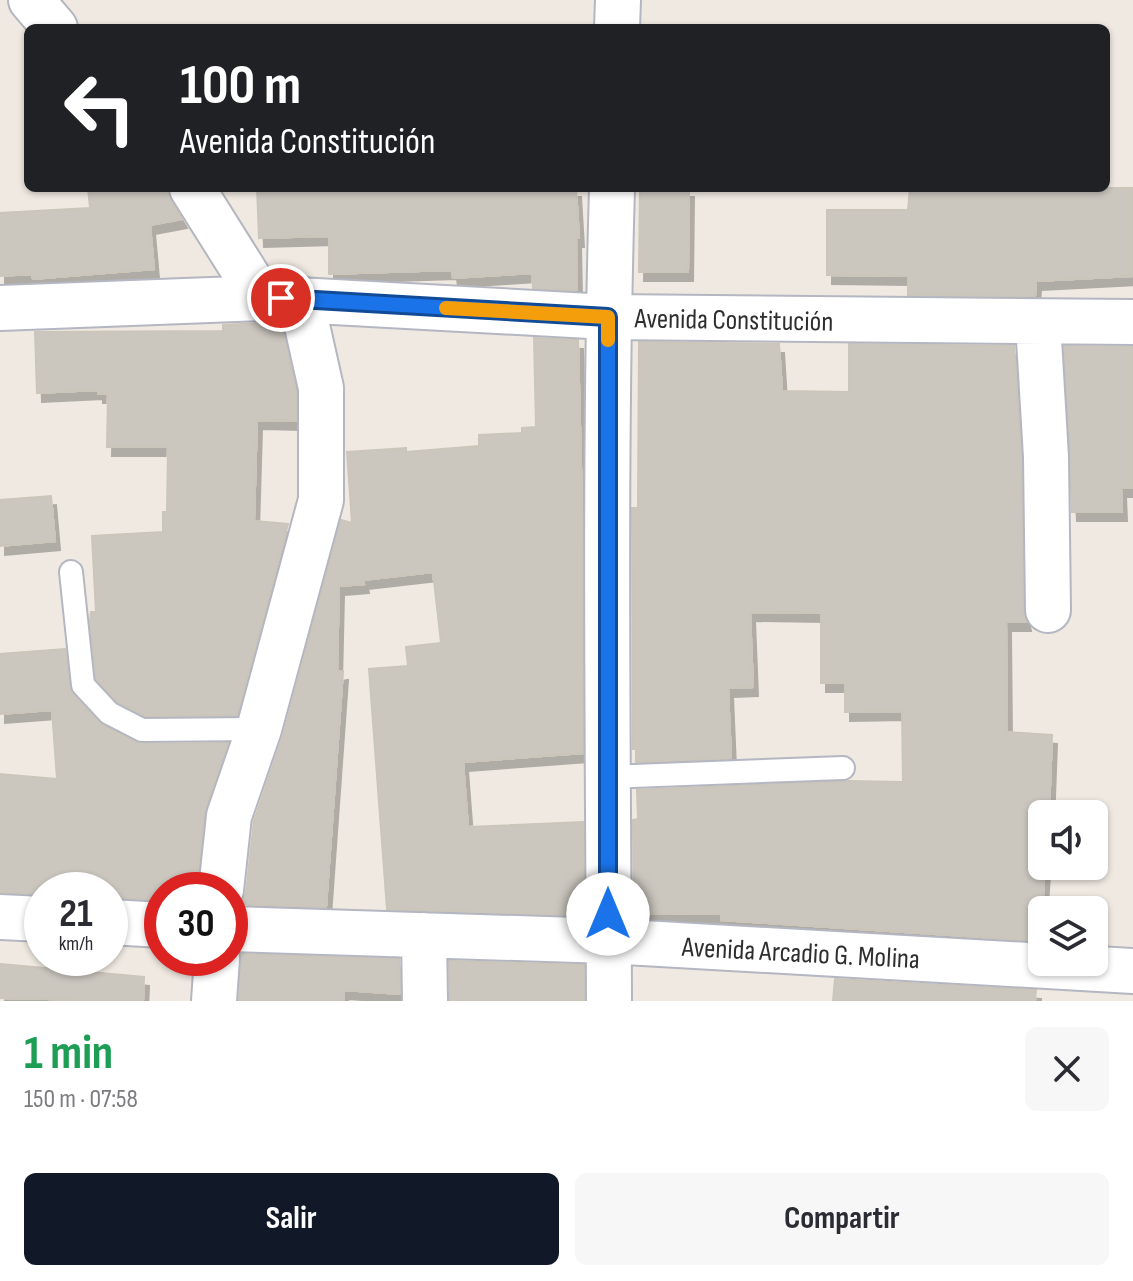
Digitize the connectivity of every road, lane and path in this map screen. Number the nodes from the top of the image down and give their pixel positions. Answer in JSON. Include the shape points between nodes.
{"nodes":[{"id":1,"x":31,"y":0,"type":"edge"},
{"id":2,"x":618,"y":0,"type":"edge"},
{"id":3,"x":52,"y":24,"type":"edge"},
{"id":4,"x":617,"y":24,"type":"edge"},
{"id":5,"x":195,"y":192,"type":"edge"},
{"id":6,"x":612,"y":192,"type":"edge"},
{"id":7,"x":281,"y":298,"type":"junction"},
{"id":8,"x":0,"y":308,"type":"edge"},
{"id":9,"x":608,"y":317,"type":"junction"},
{"id":10,"x":1133,"y":322,"type":"edge"},
{"id":11,"x":1038,"y":323,"type":"junction"},
{"id":12,"x":71,"y":572,"type":"dead end"},
{"id":13,"x":1048,"y":610,"type":"dead end"},
{"id":14,"x":259,"y":729,"type":"junction"},
{"id":15,"x":843,"y":768,"type":"dead end"},
{"id":16,"x":607,"y":777,"type":"junction"},
{"id":17,"x":223,"y":872,"type":"edge"},
{"id":18,"x":0,"y":917,"type":"edge"},
{"id":19,"x":24,"y":918,"type":"edge"},
{"id":20,"x":248,"y":930,"type":"edge"},
{"id":21,"x":424,"y":935,"type":"junction"},
{"id":22,"x":608,"y":941,"type":"junction"},
{"id":23,"x":1133,"y":971,"type":"edge"},
{"id":24,"x":216,"y":976,"type":"edge"},
{"id":25,"x":214,"y":1001,"type":"edge"},
{"id":26,"x":425,"y":1001,"type":"edge"},
{"id":27,"x":609,"y":1001,"type":"edge"}],
"edges":[{"from":1,"to":3,"type":"street"},
{"from":2,"to":4,"type":"street"},
{"from":5,"to":7,"type":"street"},
{"from":6,"to":9,"type":"street"},
{"from":7,"to":8,"type":"street","name":"Avenida Constitución"},
{"from":7,"to":9,"type":"street","name":"Avenida Constitución"},
{"from":7,"to":14,"type":"street","via":[[321,388],[321,500]]},
{"from":9,"to":11,"type":"street","name":"Avenida Constitución"},
{"from":9,"to":16,"type":"street"},
{"from":10,"to":11,"type":"street","name":"Avenida Constitución"},
{"from":11,"to":13,"type":"street"},
{"from":12,"to":14,"type":"lane","via":[[83,685],[109,713],[142,730]]},
{"from":14,"to":17,"type":"street","via":[[229,816]]},
{"from":15,"to":16,"type":"lane"},
{"from":16,"to":22,"type":"street"},
{"from":18,"to":19,"type":"street"},
{"from":20,"to":21,"type":"street","name":"Avenida Arcadio G. Molina"},
{"from":21,"to":22,"type":"street","name":"Avenida Arcadio G. Molina"},
{"from":21,"to":26,"type":"street"},
{"from":22,"to":23,"type":"street","name":"Avenida Arcadio G. Molina"},
{"from":22,"to":27,"type":"street"},
{"from":24,"to":25,"type":"street"}]}
